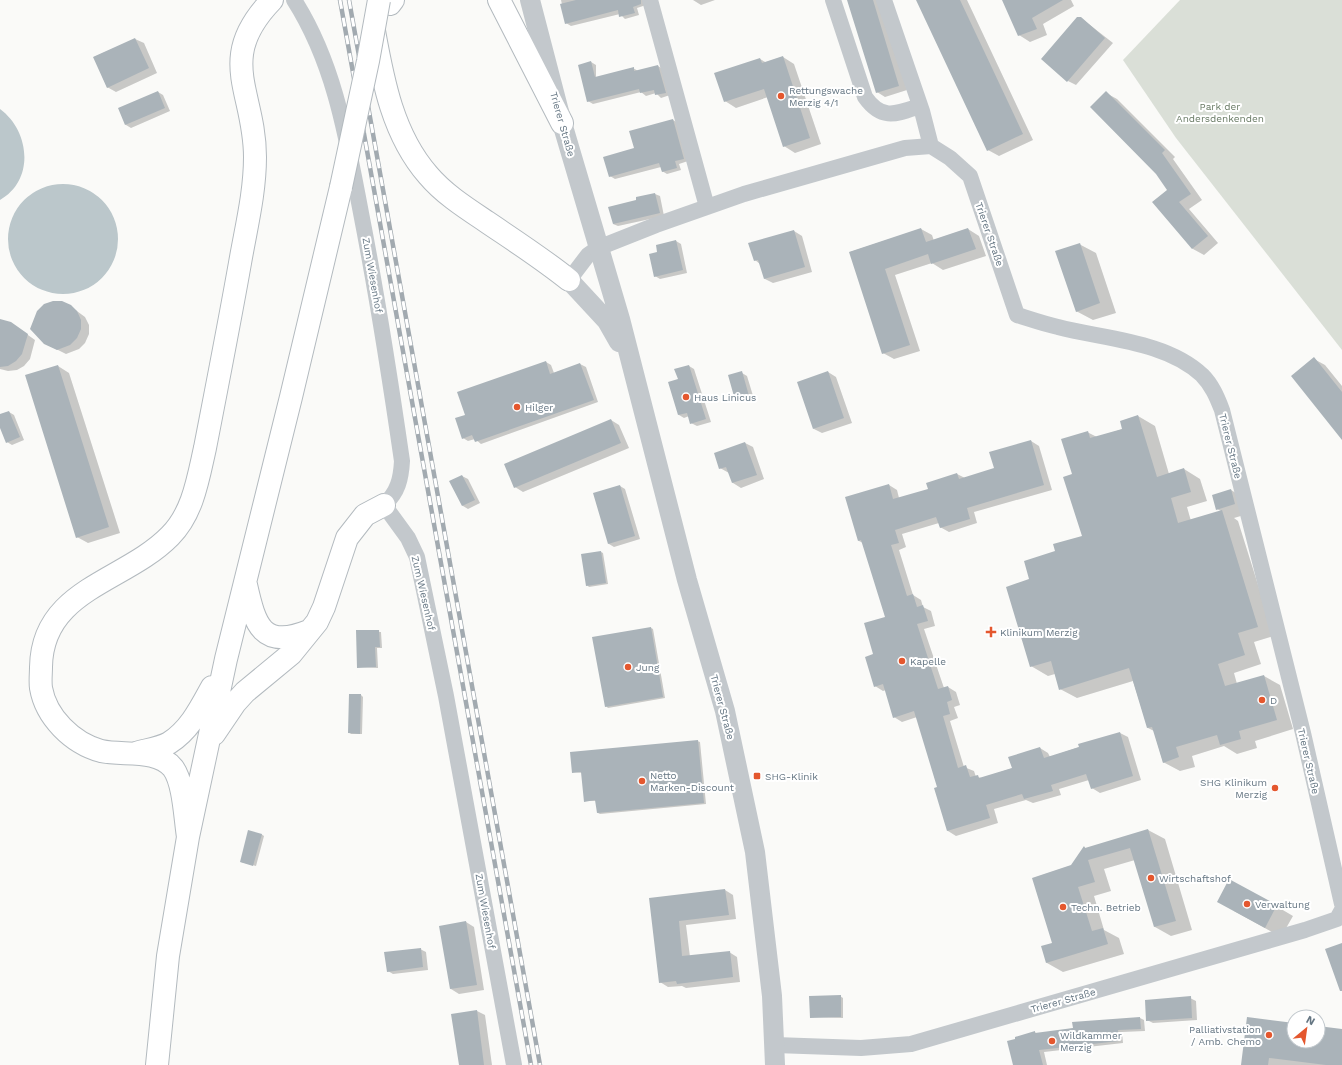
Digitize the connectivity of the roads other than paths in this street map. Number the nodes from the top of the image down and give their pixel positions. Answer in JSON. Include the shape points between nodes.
{"nodes":[{"id":1,"x":272,"y":0,"type":"edge"},
{"id":2,"x":294,"y":0,"type":"edge"},
{"id":3,"x":369,"y":0,"type":"edge"},
{"id":4,"x":499,"y":0,"type":"edge"},
{"id":5,"x":530,"y":0,"type":"edge"},
{"id":6,"x":650,"y":0,"type":"edge"},
{"id":7,"x":833,"y":0,"type":"edge"},
{"id":8,"x":884,"y":0,"type":"edge"},
{"id":9,"x":387,"y":1,"type":"edge"},
{"id":10,"x":920,"y":106,"type":"junction"},
{"id":11,"x":562,"y":123,"type":"junction"},
{"id":12,"x":931,"y":146,"type":"junction"},
{"id":13,"x":707,"y":207,"type":"junction"},
{"id":14,"x":598,"y":248,"type":"junction"},
{"id":15,"x":569,"y":280,"type":"junction"},
{"id":16,"x":634,"y":375,"type":"junction"},
{"id":17,"x":384,"y":505,"type":"junction"},
{"id":18,"x":246,"y":583,"type":"junction"},
{"id":19,"x":309,"y":631,"type":"junction"},
{"id":20,"x":226,"y":659,"type":"junction"},
{"id":21,"x":207,"y":744,"type":"junction"},
{"id":22,"x":135,"y":753,"type":"junction"},
{"id":23,"x":188,"y":838,"type":"junction"},
{"id":24,"x":1342,"y":904,"type":"edge"},
{"id":25,"x":1342,"y":910,"type":"edge"},
{"id":26,"x":775,"y":1045,"type":"junction"},
{"id":27,"x":157,"y":1065,"type":"edge"},
{"id":28,"x":514,"y":1065,"type":"edge"},
{"id":29,"x":775,"y":1065,"type":"edge"}],
"edges":[{"from":1,"to":22,"type":"main road","via":[[252,24],[240,59],[240,74],[253,130],[254,185],[225,349],[196,489],[187,512],[171,535],[156,548],[94,586],[62,610],[49,629],[41,652],[41,687],[49,712],[69,736],[100,751]]},
{"from":2,"to":17,"type":"street","name":"Zum Wiesenhof","via":[[318,48],[342,113],[387,356],[402,461],[401,478],[396,491]]},
{"from":3,"to":15,"type":"main road","via":[[388,99],[414,156],[444,191]]},
{"from":4,"to":11,"type":"main road"},
{"from":5,"to":11,"type":"street","name":"Trierer Straße"},
{"from":6,"to":13,"type":"street"},
{"from":7,"to":10,"type":"street","via":[[865,97],[873,108],[882,114],[900,113]]},
{"from":8,"to":10,"type":"street"},
{"from":9,"to":18,"type":"main road","bridge":true,"via":[[368,61],[341,187]]},
{"from":10,"to":12,"type":"street"},
{"from":11,"to":14,"type":"street","name":"Trierer Straße"},
{"from":12,"to":13,"type":"street","via":[[905,148]]},
{"from":12,"to":24,"type":"street","name":"Trierer Straße","via":[[950,158],[970,176],[1017,315],[1163,352],[1202,375],[1214,390],[1224,417],[1301,726]]},
{"from":13,"to":14,"type":"street"},
{"from":14,"to":15,"type":"street","via":[[588,255]]},
{"from":14,"to":16,"type":"street","name":"Trierer Straße"},
{"from":15,"to":16,"type":"street","name":"Trierer Straße","via":[[607,321]]},
{"from":16,"to":26,"type":"street","name":"Trierer Straße","via":[[687,580],[725,711],[744,793],[764,918]]},
{"from":17,"to":19,"type":"main road","via":[[366,515],[346,538],[324,607],[317,622]]},
{"from":17,"to":28,"type":"street","name":"Zum Wiesenhof","via":[[408,538],[417,558],[446,696]]},
{"from":18,"to":19,"type":"main road","via":[[252,612],[263,631],[282,638]]},
{"from":18,"to":20,"type":"main road"},
{"from":19,"to":21,"type":"main road","via":[[291,654],[235,703]]},
{"from":20,"to":21,"type":"main road"},
{"from":20,"to":22,"type":"main road","via":[[196,718],[169,743]]},
{"from":21,"to":23,"type":"main road"},
{"from":22,"to":23,"type":"main road","via":[[159,758],[175,770],[180,782]]},
{"from":23,"to":27,"type":"main road","via":[[168,956]]},
{"from":25,"to":26,"type":"street","name":"Trierer Straße","via":[[1337,919],[1305,930],[911,1044],[862,1048]]},
{"from":26,"to":29,"type":"street","name":"Trierer Straße"}]}
